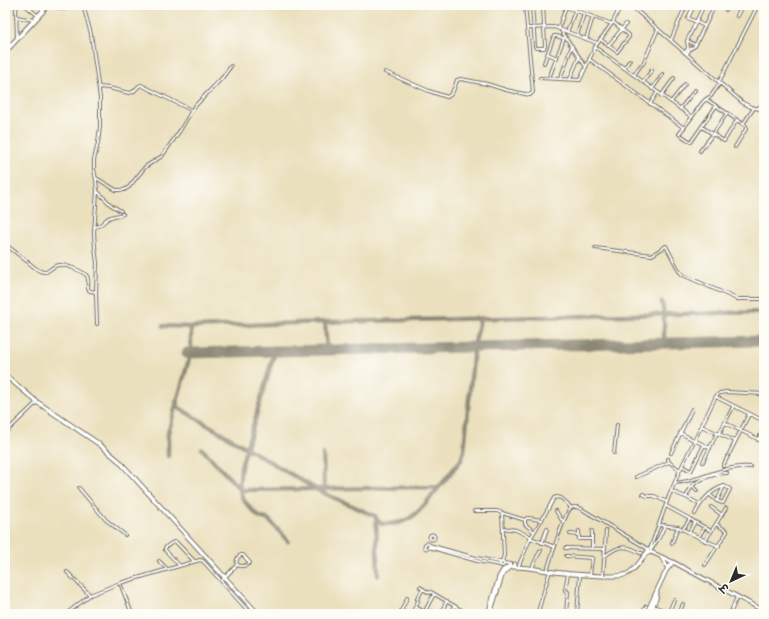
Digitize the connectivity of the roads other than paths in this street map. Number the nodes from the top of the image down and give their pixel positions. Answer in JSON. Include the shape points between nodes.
{"nodes":[{"id":1,"x":17,"y":5,"type":"edge"},
{"id":2,"x":25,"y":5,"type":"edge"},
{"id":3,"x":48,"y":5,"type":"edge"},
{"id":4,"x":83,"y":5,"type":"edge"},
{"id":5,"x":525,"y":5,"type":"edge"},
{"id":6,"x":532,"y":5,"type":"edge"},
{"id":7,"x":543,"y":5,"type":"edge"},
{"id":8,"x":561,"y":5,"type":"edge"},
{"id":9,"x":621,"y":5,"type":"edge"},
{"id":10,"x":630,"y":5,"type":"edge"},
{"id":11,"x":686,"y":5,"type":"edge"},
{"id":12,"x":694,"y":5,"type":"edge"},
{"id":13,"x":704,"y":5,"type":"edge"},
{"id":14,"x":729,"y":5,"type":"edge"},
{"id":15,"x":742,"y":5,"type":"edge"},
{"id":16,"x":757,"y":5,"type":"edge"},
{"id":17,"x":566,"y":7,"type":"junction"},
{"id":18,"x":714,"y":7,"type":"dead end"},
{"id":19,"x":64,"y":9,"type":"dead end"},
{"id":20,"x":726,"y":10,"type":"dead end"},
{"id":21,"x":575,"y":11,"type":"junction"},
{"id":22,"x":584,"y":14,"type":"junction"},
{"id":23,"x":38,"y":16,"type":"junction"},
{"id":24,"x":737,"y":16,"type":"dead end"},
{"id":25,"x":16,"y":17,"type":"junction"},
{"id":26,"x":594,"y":17,"type":"junction"},
{"id":27,"x":34,"y":20,"type":"junction"},
{"id":28,"x":696,"y":22,"type":"junction"},
{"id":29,"x":613,"y":23,"type":"junction"},
{"id":30,"x":626,"y":24,"type":"dead end"},
{"id":31,"x":705,"y":26,"type":"junction"},
{"id":32,"x":544,"y":27,"type":"junction"},
{"id":33,"x":528,"y":28,"type":"dead end"},
{"id":34,"x":533,"y":28,"type":"junction"},
{"id":35,"x":560,"y":29,"type":"junction"},
{"id":36,"x":622,"y":29,"type":"junction"},
{"id":37,"x":658,"y":29,"type":"junction"},
{"id":38,"x":567,"y":32,"type":"junction"},
{"id":39,"x":577,"y":35,"type":"junction"},
{"id":40,"x":565,"y":38,"type":"junction"},
{"id":41,"x":17,"y":39,"type":"junction"},
{"id":42,"x":586,"y":39,"type":"junction"},
{"id":43,"x":600,"y":39,"type":"junction"},
{"id":44,"x":671,"y":40,"type":"junction"},
{"id":45,"x":687,"y":41,"type":"junction"},
{"id":46,"x":597,"y":43,"type":"junction"},
{"id":47,"x":695,"y":45,"type":"junction"},
{"id":48,"x":572,"y":46,"type":"junction"},
{"id":49,"x":608,"y":46,"type":"junction"},
{"id":50,"x":594,"y":47,"type":"junction"},
{"id":51,"x":5,"y":52,"type":"edge"},
{"id":52,"x":686,"y":53,"type":"junction"},
{"id":53,"x":548,"y":54,"type":"junction"},
{"id":54,"x":579,"y":57,"type":"junction"},
{"id":55,"x":557,"y":58,"type":"junction"},
{"id":56,"x":589,"y":60,"type":"junction"},
{"id":57,"x":630,"y":60,"type":"dead end"},
{"id":58,"x":544,"y":63,"type":"dead end"},
{"id":59,"x":231,"y":66,"type":"dead end"},
{"id":60,"x":586,"y":67,"type":"junction"},
{"id":61,"x":624,"y":68,"type":"junction"},
{"id":62,"x":652,"y":70,"type":"dead end"},
{"id":63,"x":385,"y":72,"type":"dead end"},
{"id":64,"x":663,"y":74,"type":"dead end"},
{"id":65,"x":634,"y":75,"type":"junction"},
{"id":66,"x":540,"y":78,"type":"dead end"},
{"id":67,"x":674,"y":78,"type":"dead end"},
{"id":68,"x":549,"y":79,"type":"junction"},
{"id":69,"x":560,"y":79,"type":"junction"},
{"id":70,"x":570,"y":79,"type":"junction"},
{"id":71,"x":643,"y":82,"type":"junction"},
{"id":72,"x":720,"y":82,"type":"junction"},
{"id":73,"x":685,"y":84,"type":"dead end"},
{"id":74,"x":99,"y":87,"type":"junction"},
{"id":75,"x":652,"y":89,"type":"junction"},
{"id":76,"x":695,"y":90,"type":"dead end"},
{"id":77,"x":657,"y":93,"type":"junction"},
{"id":78,"x":662,"y":96,"type":"junction"},
{"id":79,"x":706,"y":99,"type":"junction"},
{"id":80,"x":671,"y":102,"type":"junction"},
{"id":81,"x":650,"y":104,"type":"junction"},
{"id":82,"x":764,"y":104,"type":"edge"},
{"id":83,"x":716,"y":106,"type":"junction"},
{"id":84,"x":754,"y":108,"type":"junction"},
{"id":85,"x":680,"y":109,"type":"junction"},
{"id":86,"x":757,"y":109,"type":"junction"},
{"id":87,"x":192,"y":110,"type":"junction"},
{"id":88,"x":764,"y":110,"type":"edge"},
{"id":89,"x":727,"y":113,"type":"junction"},
{"id":90,"x":692,"y":117,"type":"junction"},
{"id":91,"x":737,"y":120,"type":"junction"},
{"id":92,"x":743,"y":124,"type":"junction"},
{"id":93,"x":702,"y":127,"type":"junction"},
{"id":94,"x":684,"y":128,"type":"junction"},
{"id":95,"x":713,"y":134,"type":"junction"},
{"id":96,"x":691,"y":142,"type":"junction"},
{"id":97,"x":689,"y":145,"type":"dead end"},
{"id":98,"x":735,"y":147,"type":"dead end"},
{"id":99,"x":700,"y":152,"type":"dead end"},
{"id":100,"x":96,"y":178,"type":"junction"},
{"id":101,"x":97,"y":191,"type":"junction"},
{"id":102,"x":121,"y":211,"type":"dead end"},
{"id":103,"x":123,"y":214,"type":"dead end"},
{"id":104,"x":94,"y":227,"type":"junction"},
{"id":105,"x":5,"y":244,"type":"edge"},
{"id":106,"x":595,"y":248,"type":"dead end"},
{"id":107,"x":96,"y":292,"type":"junction"},
{"id":108,"x":764,"y":299,"type":"edge"},
{"id":109,"x":97,"y":324,"type":"dead end"},
{"id":110,"x":5,"y":375,"type":"edge"},
{"id":111,"x":764,"y":394,"type":"edge"},
{"id":112,"x":716,"y":397,"type":"junction"},
{"id":113,"x":37,"y":402,"type":"junction"},
{"id":114,"x":733,"y":406,"type":"junction"},
{"id":115,"x":692,"y":409,"type":"dead end"},
{"id":116,"x":749,"y":414,"type":"junction"},
{"id":117,"x":764,"y":421,"type":"edge"},
{"id":118,"x":725,"y":423,"type":"junction"},
{"id":119,"x":617,"y":425,"type":"dead end"},
{"id":120,"x":701,"y":426,"type":"junction"},
{"id":121,"x":764,"y":428,"type":"edge"},
{"id":122,"x":740,"y":431,"type":"junction"},
{"id":123,"x":5,"y":433,"type":"edge"},
{"id":124,"x":680,"y":433,"type":"junction"},
{"id":125,"x":718,"y":434,"type":"junction"},
{"id":126,"x":694,"y":440,"type":"junction"},
{"id":127,"x":758,"y":440,"type":"junction"},
{"id":128,"x":735,"y":442,"type":"junction"},
{"id":129,"x":764,"y":442,"type":"edge"},
{"id":130,"x":704,"y":445,"type":"junction"},
{"id":131,"x":710,"y":448,"type":"junction"},
{"id":132,"x":614,"y":453,"type":"dead end"},
{"id":133,"x":671,"y":453,"type":"dead end"},
{"id":134,"x":668,"y":459,"type":"dead end"},
{"id":135,"x":669,"y":462,"type":"junction"},
{"id":136,"x":703,"y":462,"type":"dead end"},
{"id":137,"x":682,"y":466,"type":"junction"},
{"id":138,"x":723,"y":466,"type":"dead end"},
{"id":139,"x":751,"y":467,"type":"dead end"},
{"id":140,"x":680,"y":470,"type":"junction"},
{"id":141,"x":727,"y":473,"type":"dead end"},
{"id":142,"x":636,"y":477,"type":"dead end"},
{"id":143,"x":675,"y":483,"type":"junction"},
{"id":144,"x":692,"y":486,"type":"junction"},
{"id":145,"x":724,"y":486,"type":"junction"},
{"id":146,"x":79,"y":488,"type":"dead end"},
{"id":147,"x":671,"y":491,"type":"junction"},
{"id":148,"x":697,"y":491,"type":"dead end"},
{"id":149,"x":643,"y":494,"type":"dead end"},
{"id":150,"x":709,"y":494,"type":"junction"},
{"id":151,"x":686,"y":497,"type":"junction"},
{"id":152,"x":717,"y":501,"type":"junction"},
{"id":153,"x":667,"y":502,"type":"junction"},
{"id":154,"x":700,"y":505,"type":"junction"},
{"id":155,"x":666,"y":506,"type":"junction"},
{"id":156,"x":711,"y":507,"type":"dead end"},
{"id":157,"x":571,"y":508,"type":"junction"},
{"id":158,"x":726,"y":508,"type":"dead end"},
{"id":159,"x":556,"y":510,"type":"dead end"},
{"id":160,"x":474,"y":511,"type":"dead end"},
{"id":161,"x":502,"y":513,"type":"junction"},
{"id":162,"x":695,"y":514,"type":"dead end"},
{"id":163,"x":722,"y":515,"type":"junction"},
{"id":164,"x":690,"y":519,"type":"junction"},
{"id":165,"x":525,"y":520,"type":"junction"},
{"id":166,"x":542,"y":520,"type":"junction"},
{"id":167,"x":564,"y":522,"type":"junction"},
{"id":168,"x":695,"y":522,"type":"junction"},
{"id":169,"x":716,"y":524,"type":"junction"},
{"id":170,"x":660,"y":525,"type":"junction"},
{"id":171,"x":665,"y":525,"type":"junction"},
{"id":172,"x":678,"y":527,"type":"junction"},
{"id":173,"x":705,"y":527,"type":"junction"},
{"id":174,"x":503,"y":528,"type":"junction"},
{"id":175,"x":547,"y":529,"type":"dead end"},
{"id":176,"x":683,"y":529,"type":"junction"},
{"id":177,"x":579,"y":531,"type":"dead end"},
{"id":178,"x":592,"y":531,"type":"dead end"},
{"id":179,"x":606,"y":531,"type":"dead end"},
{"id":180,"x":712,"y":531,"type":"junction"},
{"id":181,"x":534,"y":532,"type":"junction"},
{"id":182,"x":689,"y":532,"type":"junction"},
{"id":183,"x":570,"y":534,"type":"dead end"},
{"id":184,"x":125,"y":535,"type":"dead end"},
{"id":185,"x":431,"y":535,"type":"junction"},
{"id":186,"x":579,"y":535,"type":"junction"},
{"id":187,"x":434,"y":536,"type":"junction"},
{"id":188,"x":531,"y":537,"type":"junction"},
{"id":189,"x":698,"y":537,"type":"junction"},
{"id":190,"x":592,"y":539,"type":"junction"},
{"id":191,"x":705,"y":541,"type":"junction"},
{"id":192,"x":542,"y":543,"type":"junction"},
{"id":193,"x":672,"y":543,"type":"dead end"},
{"id":194,"x":429,"y":546,"type":"dead end"},
{"id":195,"x":718,"y":546,"type":"junction"},
{"id":196,"x":555,"y":547,"type":"junction"},
{"id":197,"x":565,"y":548,"type":"dead end"},
{"id":198,"x":592,"y":549,"type":"junction"},
{"id":199,"x":605,"y":549,"type":"junction"},
{"id":200,"x":541,"y":550,"type":"dead end"},
{"id":201,"x":650,"y":550,"type":"junction"},
{"id":202,"x":642,"y":553,"type":"dead end"},
{"id":203,"x":566,"y":556,"type":"dead end"},
{"id":204,"x":605,"y":556,"type":"junction"},
{"id":205,"x":660,"y":556,"type":"junction"},
{"id":206,"x":668,"y":560,"type":"junction"},
{"id":207,"x":159,"y":561,"type":"dead end"},
{"id":208,"x":194,"y":561,"type":"junction"},
{"id":209,"x":673,"y":562,"type":"junction"},
{"id":210,"x":502,"y":564,"type":"junction"},
{"id":211,"x":179,"y":565,"type":"junction"},
{"id":212,"x":238,"y":565,"type":"junction"},
{"id":213,"x":512,"y":565,"type":"junction"},
{"id":214,"x":519,"y":565,"type":"junction"},
{"id":215,"x":678,"y":565,"type":"junction"},
{"id":216,"x":705,"y":565,"type":"dead end"},
{"id":217,"x":531,"y":568,"type":"junction"},
{"id":218,"x":167,"y":569,"type":"junction"},
{"id":219,"x":667,"y":569,"type":"junction"},
{"id":220,"x":549,"y":571,"type":"junction"},
{"id":221,"x":67,"y":572,"type":"dead end"},
{"id":222,"x":568,"y":573,"type":"junction"},
{"id":223,"x":580,"y":575,"type":"junction"},
{"id":224,"x":590,"y":575,"type":"junction"},
{"id":225,"x":603,"y":576,"type":"junction"},
{"id":226,"x":224,"y":578,"type":"junction"},
{"id":227,"x":120,"y":583,"type":"junction"},
{"id":228,"x":420,"y":587,"type":"dead end"},
{"id":229,"x":423,"y":590,"type":"junction"},
{"id":230,"x":656,"y":593,"type":"junction"},
{"id":231,"x":434,"y":594,"type":"junction"},
{"id":232,"x":90,"y":595,"type":"junction"},
{"id":233,"x":738,"y":597,"type":"junction"},
{"id":234,"x":407,"y":598,"type":"dead end"},
{"id":235,"x":674,"y":600,"type":"dead end"},
{"id":236,"x":447,"y":601,"type":"junction"},
{"id":237,"x":683,"y":604,"type":"dead end"},
{"id":238,"x":454,"y":606,"type":"junction"},
{"id":239,"x":646,"y":606,"type":"dead end"},
{"id":240,"x":652,"y":606,"type":"junction"},
{"id":241,"x":416,"y":607,"type":"junction"},
{"id":242,"x":426,"y":609,"type":"dead end"},
{"id":243,"x":660,"y":609,"type":"junction"},
{"id":244,"x":452,"y":610,"type":"dead end"},
{"id":245,"x":432,"y":611,"type":"dead end"},
{"id":246,"x":764,"y":611,"type":"edge"},
{"id":247,"x":413,"y":613,"type":"edge"},
{"id":248,"x":669,"y":613,"type":"edge"},
{"id":249,"x":66,"y":614,"type":"edge"},
{"id":250,"x":132,"y":614,"type":"edge"},
{"id":251,"x":251,"y":614,"type":"edge"},
{"id":252,"x":256,"y":614,"type":"edge"},
{"id":253,"x":409,"y":614,"type":"edge"},
{"id":254,"x":417,"y":614,"type":"edge"},
{"id":255,"x":427,"y":614,"type":"edge"},
{"id":256,"x":438,"y":614,"type":"edge"},
{"id":257,"x":468,"y":614,"type":"edge"},
{"id":258,"x":489,"y":614,"type":"edge"},
{"id":259,"x":541,"y":614,"type":"edge"},
{"id":260,"x":576,"y":614,"type":"edge"},
{"id":261,"x":642,"y":614,"type":"edge"},
{"id":262,"x":646,"y":614,"type":"edge"},
{"id":263,"x":649,"y":614,"type":"edge"},
{"id":264,"x":658,"y":614,"type":"edge"},
{"id":265,"x":674,"y":614,"type":"edge"},
{"id":266,"x":679,"y":614,"type":"edge"},
{"id":267,"x":730,"y":614,"type":"edge"}],
"edges":[{"from":1,"to":25,"type":"street"},
{"from":2,"to":23,"type":"street"},
{"from":3,"to":19,"type":"street"},
{"from":3,"to":23,"type":"main road"},
{"from":4,"to":74,"type":"street","via":[[91,34]]},
{"from":5,"to":63,"type":"street","via":[[532,92],[530,95],[461,79],[447,97]]},
{"from":6,"to":34,"type":"street"},
{"from":7,"to":32,"type":"street"},
{"from":8,"to":17,"type":"street"},
{"from":9,"to":29,"type":"street"},
{"from":10,"to":37,"type":"street"},
{"from":11,"to":44,"type":"street"},
{"from":12,"to":28,"type":"street","via":[[688,18]]},
{"from":13,"to":28,"type":"street"},
{"from":14,"to":20,"type":"street"},
{"from":15,"to":24,"type":"street"},
{"from":16,"to":72,"type":"street"},
{"from":17,"to":21,"type":"street"},
{"from":17,"to":35,"type":"street"},
{"from":18,"to":31,"type":"street"},
{"from":21,"to":22,"type":"street"},
{"from":21,"to":38,"type":"street"},
{"from":22,"to":26,"type":"street"},
{"from":22,"to":39,"type":"street"},
{"from":23,"to":27,"type":"main road"},
{"from":25,"to":27,"type":"street"},
{"from":25,"to":41,"type":"street"},
{"from":26,"to":29,"type":"street"},
{"from":26,"to":42,"type":"street"},
{"from":27,"to":41,"type":"main road"},
{"from":28,"to":31,"type":"street"},
{"from":28,"to":45,"type":"street"},
{"from":29,"to":36,"type":"street"},
{"from":29,"to":43,"type":"street"},
{"from":30,"to":36,"type":"street"},
{"from":31,"to":47,"type":"street"},
{"from":32,"to":34,"type":"street"},
{"from":32,"to":34,"type":"street","via":[[543,48],[535,46]]},
{"from":32,"to":35,"type":"street"},
{"from":33,"to":34,"type":"street"},
{"from":35,"to":38,"type":"street"},
{"from":35,"to":40,"type":"street"},
{"from":36,"to":49,"type":"street"},
{"from":36,"to":49,"type":"street","via":[[629,35],[617,52]]},
{"from":37,"to":44,"type":"street"},
{"from":37,"to":65,"type":"street","via":[[642,65]]},
{"from":38,"to":39,"type":"street"},
{"from":39,"to":42,"type":"street"},
{"from":40,"to":48,"type":"street"},
{"from":40,"to":53,"type":"street","via":[[554,36]]},
{"from":40,"to":55,"type":"street"},
{"from":41,"to":51,"type":"main road"},
{"from":42,"to":46,"type":"street"},
{"from":43,"to":46,"type":"street"},
{"from":43,"to":49,"type":"street"},
{"from":44,"to":52,"type":"street"},
{"from":45,"to":47,"type":"street"},
{"from":45,"to":52,"type":"street"},
{"from":46,"to":50,"type":"street"},
{"from":47,"to":52,"type":"street"},
{"from":48,"to":54,"type":"street"},
{"from":48,"to":69,"type":"street"},
{"from":50,"to":56,"type":"street"},
{"from":50,"to":61,"type":"street"},
{"from":52,"to":72,"type":"street"},
{"from":53,"to":55,"type":"street"},
{"from":53,"to":58,"type":"street"},
{"from":54,"to":60,"type":"street"},
{"from":54,"to":70,"type":"street"},
{"from":55,"to":68,"type":"street"},
{"from":56,"to":60,"type":"street"},
{"from":56,"to":81,"type":"street"},
{"from":57,"to":61,"type":"street"},
{"from":59,"to":87,"type":"street"},
{"from":60,"to":70,"type":"street","via":[[580,80]]},
{"from":61,"to":65,"type":"street"},
{"from":62,"to":71,"type":"street"},
{"from":64,"to":75,"type":"street"},
{"from":65,"to":71,"type":"street"},
{"from":66,"to":68,"type":"street"},
{"from":67,"to":78,"type":"street"},
{"from":68,"to":69,"type":"street"},
{"from":69,"to":70,"type":"street"},
{"from":71,"to":75,"type":"street"},
{"from":72,"to":79,"type":"street"},
{"from":72,"to":84,"type":"street"},
{"from":73,"to":80,"type":"street"},
{"from":74,"to":87,"type":"street","via":[[129,93],[141,85]]},
{"from":74,"to":100,"type":"street","via":[[100,127],[94,160]]},
{"from":75,"to":77,"type":"street"},
{"from":76,"to":85,"type":"street"},
{"from":77,"to":78,"type":"street"},
{"from":77,"to":81,"type":"street"},
{"from":78,"to":80,"type":"street"},
{"from":79,"to":83,"type":"street"},
{"from":79,"to":90,"type":"street"},
{"from":80,"to":85,"type":"street"},
{"from":81,"to":94,"type":"street"},
{"from":82,"to":86,"type":"street"},
{"from":83,"to":89,"type":"street"},
{"from":83,"to":93,"type":"street"},
{"from":84,"to":86,"type":"street"},
{"from":84,"to":92,"type":"street"},
{"from":85,"to":90,"type":"street"},
{"from":86,"to":88,"type":"street"},
{"from":87,"to":100,"type":"street","via":[[162,156],[145,167],[128,188],[116,190]]},
{"from":89,"to":91,"type":"street"},
{"from":89,"to":95,"type":"street"},
{"from":90,"to":94,"type":"street"},
{"from":91,"to":92,"type":"street"},
{"from":91,"to":95,"type":"street","via":[[724,141]]},
{"from":92,"to":98,"type":"street","via":[[746,129]]},
{"from":93,"to":95,"type":"street"},
{"from":93,"to":96,"type":"street"},
{"from":94,"to":96,"type":"street","via":[[680,134]]},
{"from":95,"to":99,"type":"street"},
{"from":96,"to":97,"type":"street"},
{"from":100,"to":101,"type":"street"},
{"from":101,"to":102,"type":"street","via":[[110,205]]},
{"from":101,"to":104,"type":"street"},
{"from":103,"to":104,"type":"street","via":[[110,217],[100,226]]},
{"from":104,"to":107,"type":"street","via":[[97,257]]},
{"from":105,"to":107,"type":"street","via":[[43,272],[58,265],[77,270],[88,279],[88,289]]},
{"from":106,"to":108,"type":"street","via":[[652,255],[666,246],[683,275],[737,299]]},
{"from":107,"to":109,"type":"street"},
{"from":110,"to":113,"type":"main road"},
{"from":111,"to":112,"type":"street","via":[[726,392]]},
{"from":112,"to":114,"type":"street"},
{"from":112,"to":120,"type":"street"},
{"from":113,"to":123,"type":"street"},
{"from":113,"to":226,"type":"main road","via":[[99,444],[119,462]]},
{"from":114,"to":116,"type":"street"},
{"from":114,"to":118,"type":"street"},
{"from":115,"to":124,"type":"street"},
{"from":116,"to":117,"type":"street"},
{"from":116,"to":122,"type":"street"},
{"from":118,"to":122,"type":"street"},
{"from":118,"to":125,"type":"street"},
{"from":119,"to":132,"type":"street"},
{"from":120,"to":125,"type":"street"},
{"from":120,"to":126,"type":"street"},
{"from":121,"to":127,"type":"street"},
{"from":122,"to":127,"type":"street"},
{"from":122,"to":128,"type":"street"},
{"from":124,"to":126,"type":"street"},
{"from":124,"to":133,"type":"street"},
{"from":125,"to":128,"type":"street"},
{"from":125,"to":131,"type":"street"},
{"from":126,"to":130,"type":"street"},
{"from":126,"to":137,"type":"street"},
{"from":127,"to":129,"type":"street"},
{"from":128,"to":138,"type":"street"},
{"from":130,"to":131,"type":"street"},
{"from":130,"to":137,"type":"street","via":[[691,471]]},
{"from":131,"to":136,"type":"street"},
{"from":134,"to":135,"type":"street"},
{"from":135,"to":140,"type":"street"},
{"from":135,"to":142,"type":"street"},
{"from":137,"to":140,"type":"street"},
{"from":139,"to":143,"type":"street","via":[[738,467]]},
{"from":140,"to":143,"type":"street"},
{"from":141,"to":144,"type":"street","via":[[700,480]]},
{"from":143,"to":147,"type":"street"},
{"from":144,"to":148,"type":"street"},
{"from":144,"to":151,"type":"street"},
{"from":145,"to":150,"type":"street"},
{"from":145,"to":152,"type":"street"},
{"from":145,"to":152,"type":"street","via":[[730,490],[724,503]]},
{"from":146,"to":184,"type":"street","via":[[106,520]]},
{"from":147,"to":151,"type":"street"},
{"from":147,"to":153,"type":"street"},
{"from":149,"to":153,"type":"street"},
{"from":150,"to":152,"type":"street"},
{"from":150,"to":154,"type":"street"},
{"from":151,"to":154,"type":"street"},
{"from":153,"to":155,"type":"street"},
{"from":154,"to":162,"type":"street"},
{"from":155,"to":164,"type":"street"},
{"from":155,"to":170,"type":"street"},
{"from":156,"to":163,"type":"street"},
{"from":157,"to":166,"type":"street","via":[[561,498],[555,497]]},
{"from":157,"to":167,"type":"street"},
{"from":157,"to":201,"type":"street","via":[[580,508]]},
{"from":158,"to":163,"type":"street"},
{"from":159,"to":167,"type":"street"},
{"from":160,"to":161,"type":"street"},
{"from":161,"to":165,"type":"street"},
{"from":161,"to":174,"type":"street"},
{"from":163,"to":169,"type":"street"},
{"from":164,"to":168,"type":"street"},
{"from":164,"to":176,"type":"street"},
{"from":165,"to":166,"type":"street"},
{"from":165,"to":181,"type":"street","via":[[525,524]]},
{"from":166,"to":181,"type":"street"},
{"from":167,"to":196,"type":"street"},
{"from":168,"to":173,"type":"street"},
{"from":168,"to":182,"type":"street"},
{"from":169,"to":180,"type":"street"},
{"from":169,"to":195,"type":"street","via":[[727,531]]},
{"from":170,"to":171,"type":"street"},
{"from":170,"to":201,"type":"street"},
{"from":171,"to":172,"type":"street"},
{"from":171,"to":201,"type":"street","via":[[660,538]]},
{"from":172,"to":176,"type":"street"},
{"from":172,"to":193,"type":"street"},
{"from":173,"to":180,"type":"street"},
{"from":173,"to":189,"type":"street"},
{"from":174,"to":188,"type":"street","via":[[516,530]]},
{"from":174,"to":210,"type":"street"},
{"from":175,"to":192,"type":"street"},
{"from":176,"to":182,"type":"street"},
{"from":177,"to":186,"type":"street"},
{"from":178,"to":190,"type":"street"},
{"from":179,"to":199,"type":"street"},
{"from":180,"to":191,"type":"street"},
{"from":181,"to":188,"type":"street"},
{"from":182,"to":189,"type":"street"},
{"from":183,"to":186,"type":"street"},
{"from":185,"to":187,"type":"street"},
{"from":185,"to":187,"type":"street","via":[[432,540]]},
{"from":185,"to":187,"type":"street","via":[[434,530]]},
{"from":186,"to":190,"type":"street","via":[[579,539]]},
{"from":188,"to":192,"type":"street"},
{"from":188,"to":214,"type":"street"},
{"from":189,"to":191,"type":"street"},
{"from":190,"to":198,"type":"street"},
{"from":191,"to":195,"type":"street"},
{"from":192,"to":196,"type":"street"},
{"from":194,"to":210,"type":"street","via":[[477,561]]},
{"from":195,"to":216,"type":"street"},
{"from":196,"to":220,"type":"street"},
{"from":197,"to":198,"type":"street"},
{"from":198,"to":199,"type":"street"},
{"from":199,"to":204,"type":"street"},
{"from":200,"to":217,"type":"street"},
{"from":201,"to":205,"type":"street"},
{"from":201,"to":225,"type":"street","via":[[624,575]]},
{"from":202,"to":204,"type":"street","via":[[631,548],[622,548],[615,549]]},
{"from":203,"to":224,"type":"street","via":[[592,558]]},
{"from":204,"to":225,"type":"street"},
{"from":205,"to":206,"type":"street"},
{"from":205,"to":219,"type":"street"},
{"from":206,"to":209,"type":"street"},
{"from":206,"to":219,"type":"street"},
{"from":207,"to":218,"type":"street"},
{"from":208,"to":211,"type":"street"},
{"from":208,"to":211,"type":"street","via":[[176,542],[172,542],[165,550]]},
{"from":208,"to":251,"type":"street","via":[[203,561]]},
{"from":209,"to":215,"type":"street"},
{"from":209,"to":219,"type":"street"},
{"from":210,"to":213,"type":"street"},
{"from":211,"to":218,"type":"street"},
{"from":212,"to":212,"type":"street","via":[[237,559],[241,555],[250,563]]},
{"from":212,"to":226,"type":"street"},
{"from":213,"to":214,"type":"street"},
{"from":213,"to":217,"type":"street"},
{"from":213,"to":258,"type":"street","via":[[501,578]]},
{"from":214,"to":217,"type":"street"},
{"from":215,"to":219,"type":"street"},
{"from":215,"to":233,"type":"street"},
{"from":217,"to":220,"type":"street"},
{"from":218,"to":227,"type":"street"},
{"from":219,"to":230,"type":"street"},
{"from":220,"to":222,"type":"street"},
{"from":220,"to":259,"type":"street","via":[[539,608]]},
{"from":221,"to":232,"type":"street"},
{"from":222,"to":223,"type":"street"},
{"from":222,"to":260,"type":"street","via":[[565,590],[568,592],[566,612]]},
{"from":223,"to":224,"type":"street"},
{"from":223,"to":260,"type":"street"},
{"from":224,"to":225,"type":"street"},
{"from":226,"to":252,"type":"main road"},
{"from":227,"to":232,"type":"street"},
{"from":227,"to":250,"type":"street"},
{"from":228,"to":229,"type":"street"},
{"from":229,"to":231,"type":"street"},
{"from":229,"to":241,"type":"street"},
{"from":230,"to":240,"type":"street"},
{"from":230,"to":262,"type":"street"},
{"from":231,"to":236,"type":"street"},
{"from":231,"to":242,"type":"street"},
{"from":232,"to":249,"type":"street"},
{"from":233,"to":246,"type":"street"},
{"from":233,"to":267,"type":"street"},
{"from":234,"to":253,"type":"street","via":[[401,611]]},
{"from":235,"to":248,"type":"street"},
{"from":236,"to":238,"type":"street"},
{"from":236,"to":256,"type":"street"},
{"from":237,"to":266,"type":"street"},
{"from":238,"to":244,"type":"street"},
{"from":238,"to":257,"type":"street"},
{"from":239,"to":261,"type":"street"},
{"from":240,"to":243,"type":"street"},
{"from":240,"to":263,"type":"street"},
{"from":241,"to":247,"type":"street"},
{"from":241,"to":255,"type":"street"},
{"from":243,"to":248,"type":"street"},
{"from":243,"to":264,"type":"street"},
{"from":245,"to":256,"type":"street"},
{"from":247,"to":254,"type":"street"},
{"from":248,"to":265,"type":"street"}]}
